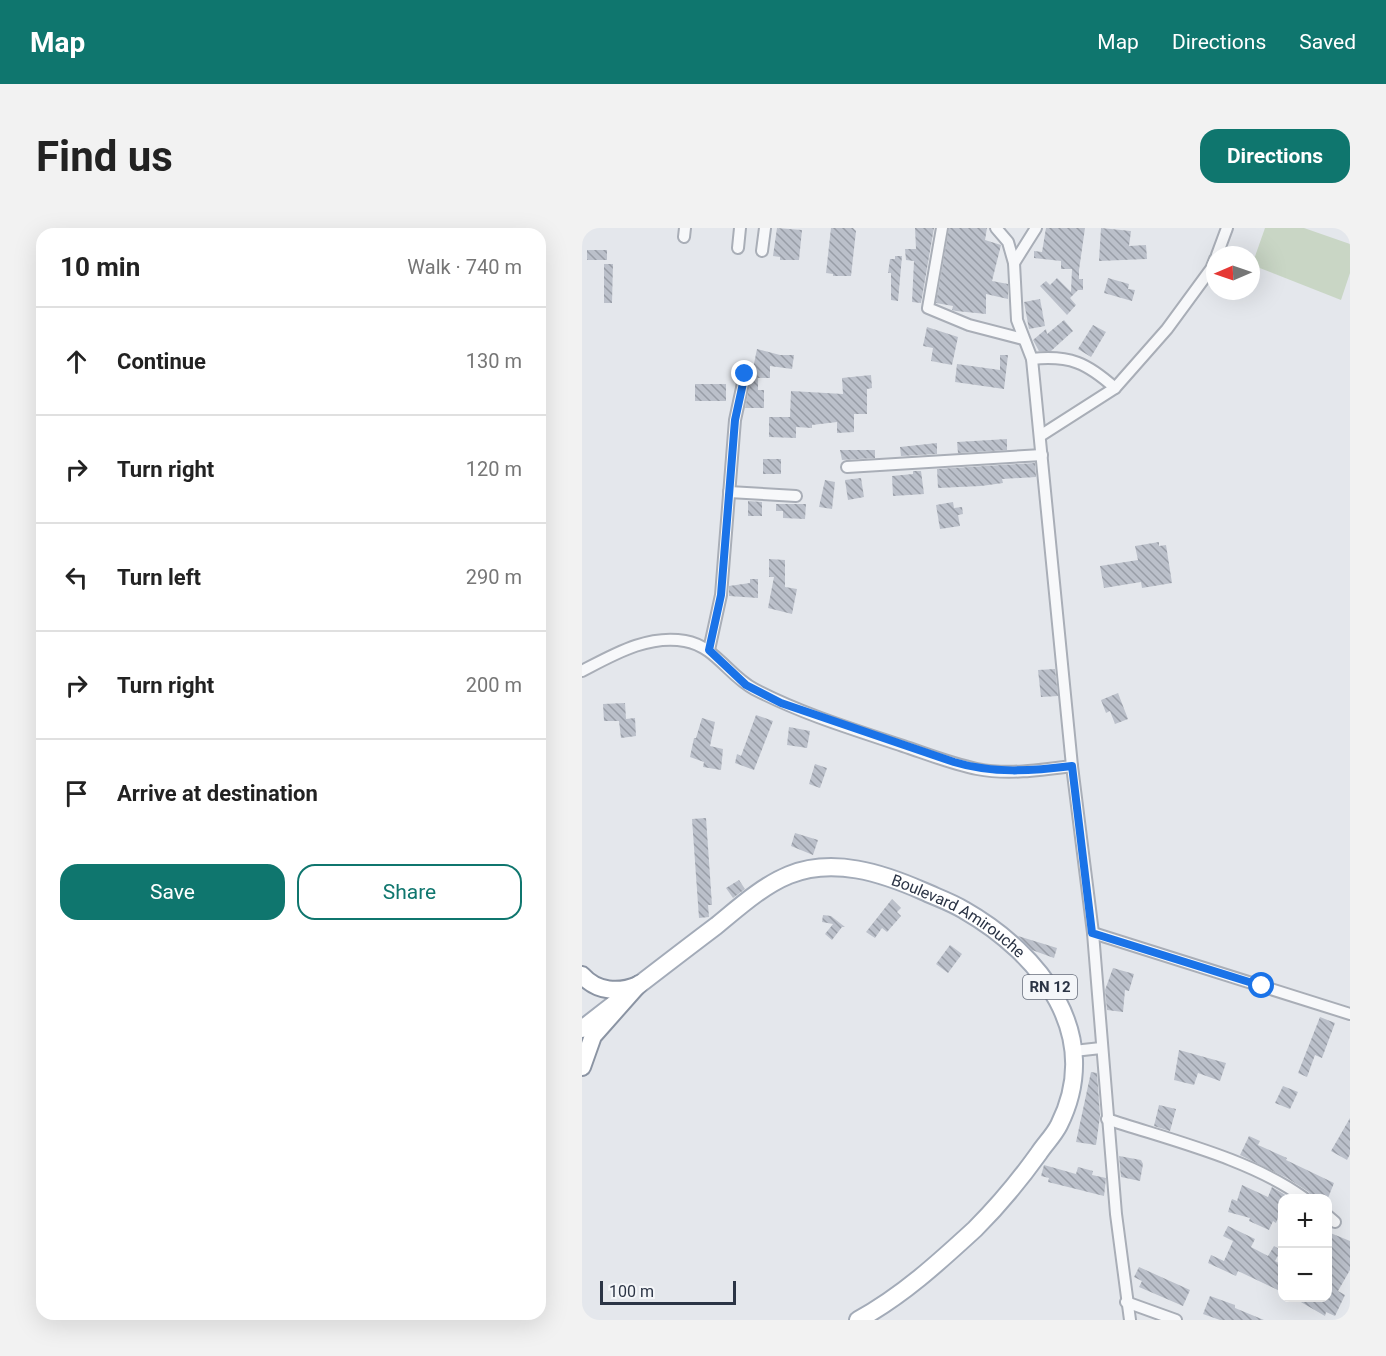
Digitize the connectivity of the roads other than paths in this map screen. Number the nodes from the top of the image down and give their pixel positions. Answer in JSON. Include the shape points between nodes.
{"nodes":[{"id":1,"x":740,"y":228,"type":"edge"},
{"id":2,"x":765,"y":228,"type":"edge"},
{"id":3,"x":942,"y":228,"type":"edge"},
{"id":4,"x":996,"y":228,"type":"edge"},
{"id":5,"x":1036,"y":228,"type":"edge"},
{"id":6,"x":1227,"y":228,"type":"edge"},
{"id":7,"x":1220,"y":246,"type":"edge"},
{"id":8,"x":738,"y":248,"type":"dead end"},
{"id":9,"x":762,"y":251,"type":"dead end"},
{"id":10,"x":1014,"y":263,"type":"junction"},
{"id":11,"x":1206,"y":276,"type":"edge"},
{"id":12,"x":1023,"y":339,"type":"junction"},
{"id":13,"x":1032,"y":359,"type":"junction"},
{"id":14,"x":745,"y":374,"type":"dead end"},
{"id":15,"x":1115,"y":388,"type":"junction"},
{"id":16,"x":1040,"y":436,"type":"junction"},
{"id":17,"x":1042,"y":455,"type":"junction"},
{"id":18,"x":847,"y":467,"type":"dead end"},
{"id":19,"x":729,"y":492,"type":"junction"},
{"id":20,"x":796,"y":496,"type":"dead end"},
{"id":21,"x":709,"y":650,"type":"junction"},
{"id":22,"x":582,"y":671,"type":"edge"},
{"id":23,"x":1072,"y":766,"type":"junction"},
{"id":24,"x":1092,"y":933,"type":"junction"},
{"id":25,"x":582,"y":975,"type":"edge"},
{"id":26,"x":644,"y":981,"type":"junction"},
{"id":27,"x":1350,"y":1014,"type":"edge"},
{"id":28,"x":582,"y":1029,"type":"edge"},
{"id":29,"x":1101,"y":1048,"type":"junction"},
{"id":30,"x":1074,"y":1051,"type":"junction"},
{"id":31,"x":582,"y":1066,"type":"edge"},
{"id":32,"x":1107,"y":1119,"type":"junction"},
{"id":33,"x":1298,"y":1194,"type":"edge"},
{"id":34,"x":1126,"y":1302,"type":"junction"},
{"id":35,"x":858,"y":1320,"type":"edge"},
{"id":36,"x":1130,"y":1320,"type":"edge"},
{"id":37,"x":1176,"y":1320,"type":"edge"}],
"edges":[{"from":1,"to":8,"type":"street"},
{"from":2,"to":9,"type":"street"},
{"from":3,"to":12,"type":"street","via":[[928,308],[969,326]]},
{"from":4,"to":10,"type":"street","via":[[1008,242]]},
{"from":5,"to":10,"type":"street"},
{"from":6,"to":7,"type":"street"},
{"from":10,"to":12,"type":"street","via":[[1015,304]]},
{"from":11,"to":15,"type":"street","via":[[1167,329]]},
{"from":12,"to":13,"type":"street"},
{"from":13,"to":15,"type":"street","via":[[1056,357],[1079,362]]},
{"from":13,"to":16,"type":"street"},
{"from":14,"to":19,"type":"street","via":[[735,420]]},
{"from":15,"to":16,"type":"street"},
{"from":16,"to":17,"type":"street"},
{"from":17,"to":18,"type":"street"},
{"from":17,"to":23,"type":"street"},
{"from":19,"to":20,"type":"street"},
{"from":19,"to":21,"type":"street","via":[[721,595]]},
{"from":21,"to":22,"type":"street","via":[[687,641],[655,641],[624,649]]},
{"from":21,"to":23,"type":"street","via":[[746,685],[781,703],[978,770],[1029,771]]},
{"from":23,"to":24,"type":"street"},
{"from":24,"to":27,"type":"street"},
{"from":24,"to":29,"type":"street"},
{"from":25,"to":26,"type":"main road","number":"RN 12","via":[[594,985],[612,991]]},
{"from":26,"to":28,"type":"main road","name":"Boulevard Amirouche","number":"RN 12"},
{"from":26,"to":30,"type":"main road","name":"Boulevard Amirouche","number":"RN 12","via":[[755,895],[790,875],[827,867],[862,870],[900,881],[964,910],[1015,948],[1047,982],[1066,1014]]},
{"from":26,"to":31,"type":"main road","via":[[593,1036]]},
{"from":29,"to":30,"type":"street"},
{"from":29,"to":32,"type":"street"},
{"from":30,"to":35,"type":"main road","name":"Boulevard Amirouche","number":"RN 12","via":[[1075,1071],[1059,1126],[1005,1200],[928,1273]]},
{"from":32,"to":33,"type":"street","via":[[1229,1160]]},
{"from":32,"to":34,"type":"street"},
{"from":34,"to":36,"type":"street"},
{"from":34,"to":37,"type":"street"}]}
